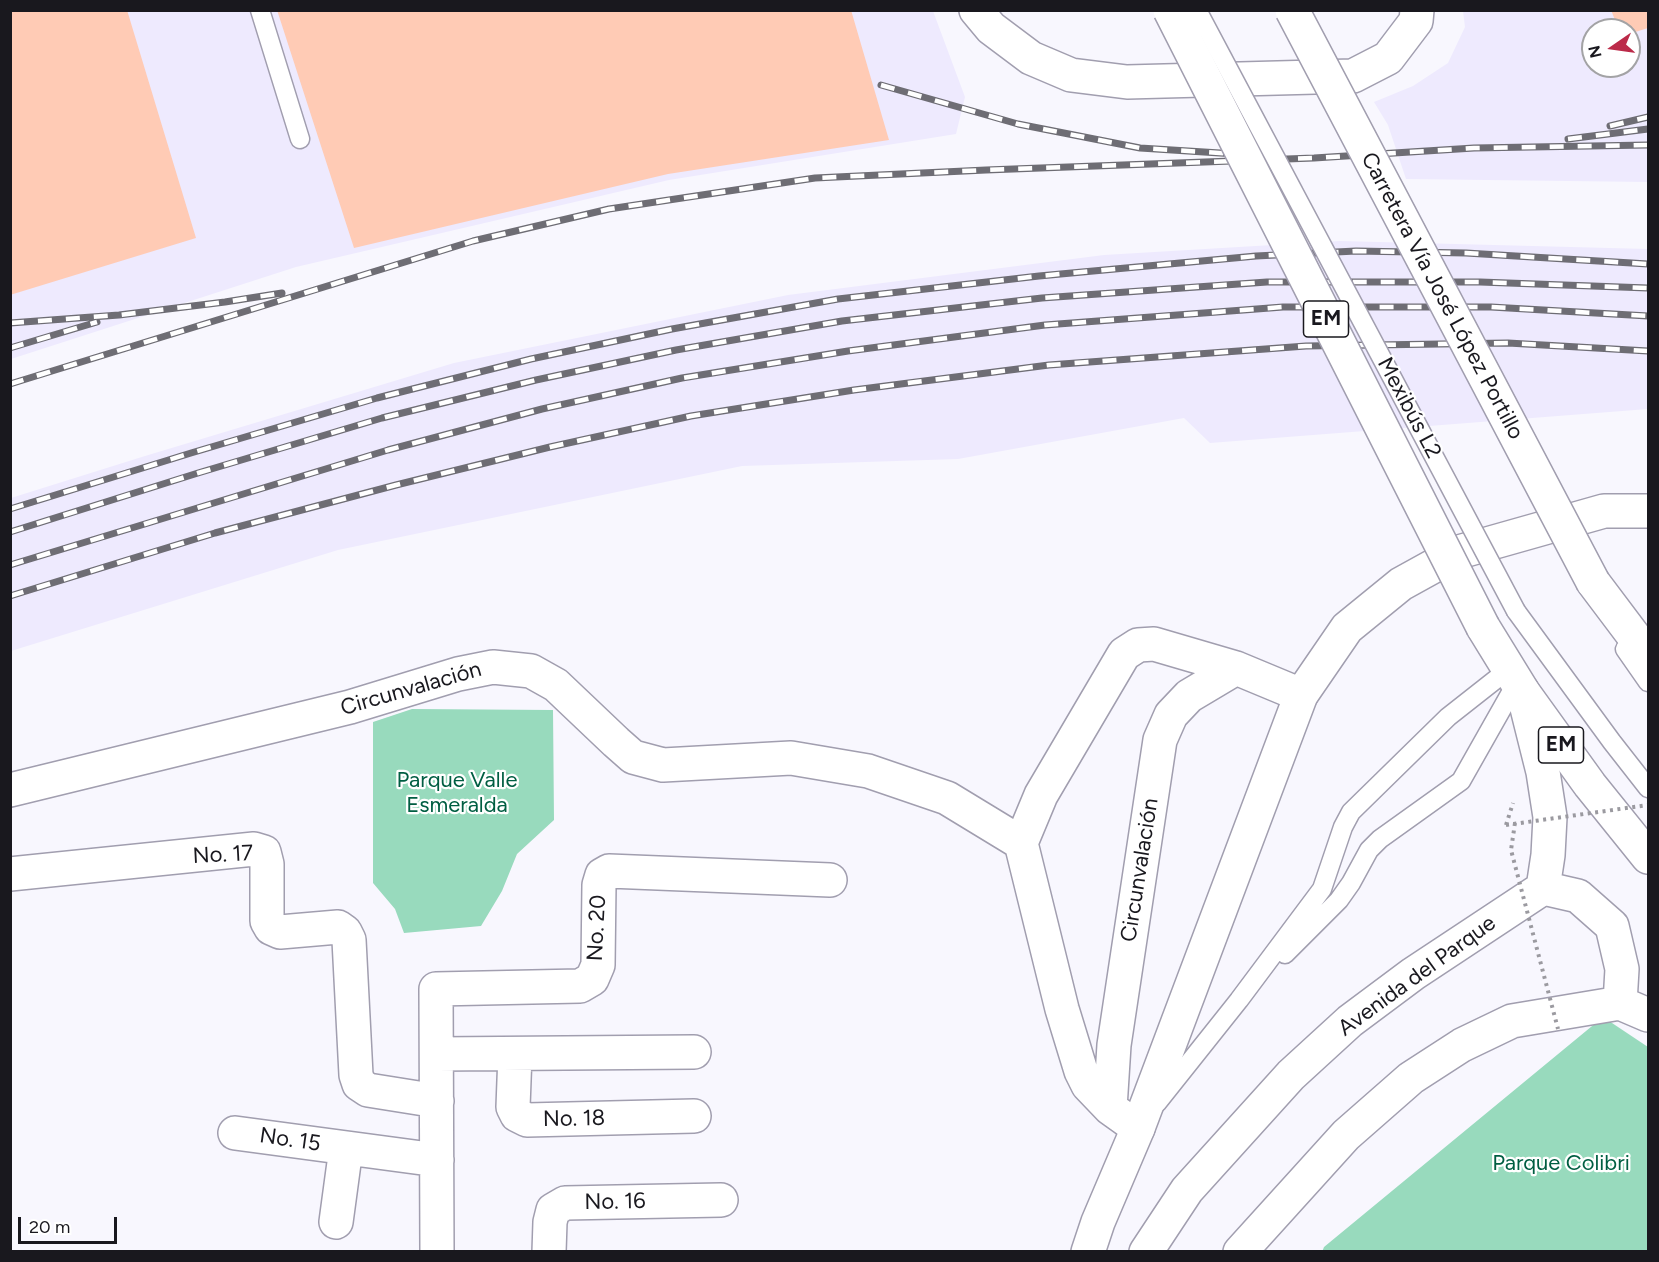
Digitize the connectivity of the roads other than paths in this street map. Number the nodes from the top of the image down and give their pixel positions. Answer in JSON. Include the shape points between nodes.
{"nodes":[{"id":1,"x":260,"y":10,"type":"edge"},
{"id":2,"x":976,"y":10,"type":"edge"},
{"id":3,"x":1170,"y":10,"type":"edge"},
{"id":4,"x":1197,"y":10,"type":"edge"},
{"id":5,"x":1276,"y":10,"type":"edge"},
{"id":6,"x":1292,"y":10,"type":"edge"},
{"id":7,"x":1417,"y":10,"type":"edge"},
{"id":8,"x":300,"y":139,"type":"dead end"},
{"id":9,"x":1648,"y":511,"type":"edge"},
{"id":10,"x":1587,"y":585,"type":"junction"},
{"id":11,"x":1648,"y":655,"type":"edge"},
{"id":12,"x":1236,"y":668,"type":"junction"},
{"id":13,"x":1516,"y":681,"type":"junction"},
{"id":14,"x":1648,"y":682,"type":"edge"},
{"id":15,"x":1301,"y":695,"type":"junction"},
{"id":16,"x":1648,"y":788,"type":"edge"},
{"id":17,"x":10,"y":790,"type":"edge"},
{"id":18,"x":1021,"y":843,"type":"junction"},
{"id":19,"x":1648,"y":857,"type":"edge"},
{"id":20,"x":10,"y":874,"type":"edge"},
{"id":21,"x":830,"y":880,"type":"dead end"},
{"id":22,"x":1543,"y":888,"type":"junction"},
{"id":23,"x":1239,"y":1000,"type":"junction"},
{"id":24,"x":1634,"y":1009,"type":"edge"},
{"id":25,"x":694,"y":1052,"type":"dead end"},
{"id":26,"x":437,"y":1054,"type":"junction"},
{"id":27,"x":515,"y":1054,"type":"junction"},
{"id":28,"x":437,"y":1101,"type":"junction"},
{"id":29,"x":1110,"y":1108,"type":"junction"},
{"id":30,"x":694,"y":1116,"type":"dead end"},
{"id":31,"x":1138,"y":1128,"type":"junction"},
{"id":32,"x":235,"y":1133,"type":"dead end"},
{"id":33,"x":346,"y":1148,"type":"junction"},
{"id":34,"x":437,"y":1160,"type":"junction"},
{"id":35,"x":721,"y":1200,"type":"dead end"},
{"id":36,"x":336,"y":1222,"type":"dead end"},
{"id":37,"x":437,"y":1251,"type":"edge"},
{"id":38,"x":549,"y":1251,"type":"edge"},
{"id":39,"x":1088,"y":1251,"type":"edge"},
{"id":40,"x":1146,"y":1251,"type":"edge"},
{"id":41,"x":1240,"y":1251,"type":"edge"}],
"edges":[{"from":1,"to":8,"type":"lane"},
{"from":2,"to":7,"type":"street","via":[[991,28],[1031,58],[1071,75],[1127,82],[1353,76],[1388,58],[1416,21]]},
{"from":3,"to":13,"type":"street","number":"EM","bridge":true,"via":[[1483,627]]},
{"from":4,"to":16,"type":"lane","name":"Mexibús L2","bridge":true,"via":[[1516,610]]},
{"from":5,"to":10,"type":"lane"},
{"from":6,"to":10,"type":"street","name":"Carretera Vía José López Portillo","bridge":true},
{"from":9,"to":15,"type":"street","via":[[1604,511],[1459,552],[1401,584],[1347,628]]},
{"from":10,"to":11,"type":"street","name":"Carretera Vía José López Portillo"},
{"from":10,"to":14,"type":"lane"},
{"from":12,"to":15,"type":"street"},
{"from":12,"to":18,"type":"street","via":[[1154,644],[1138,645],[1124,654],[1041,795]]},
{"from":12,"to":29,"type":"street","name":"Circunvalación","via":[[1189,696],[1171,716],[1160,740],[1113,1046]]},
{"from":13,"to":19,"type":"street","number":"EM","via":[[1590,785]]},
{"from":13,"to":22,"type":"street","via":[[1543,772],[1550,817]]},
{"from":13,"to":23,"type":"lane","via":[[1461,781],[1374,844],[1339,900]]},
{"from":13,"to":23,"type":"lane","via":[[1448,717],[1351,812],[1342,827],[1322,889]]},
{"from":15,"to":31,"type":"street"},
{"from":17,"to":18,"type":"street","name":"Circunvalación","via":[[350,707],[493,667],[531,671],[556,686],[633,757],[663,765],[791,758],[868,771],[947,798]]},
{"from":18,"to":29,"type":"street","via":[[1081,1071],[1088,1085]]},
{"from":20,"to":28,"type":"street","name":"No. 17","via":[[254,849],[264,852],[267,921],[271,927],[280,932],[338,927],[349,940],[359,1084],[368,1090]]},
{"from":21,"to":26,"type":"street","name":"No. 20","via":[[609,871],[602,875],[599,885],[598,965],[592,980],[580,986],[436,989]]},
{"from":22,"to":24,"type":"street","via":[[1578,896],[1612,926]]},
{"from":22,"to":40,"type":"street","name":"Avenida del Parque","via":[[1350,1021],[1291,1075],[1187,1190]]},
{"from":23,"to":31,"type":"lane"},
{"from":24,"to":41,"type":"street","via":[[1512,1021],[1462,1046],[1412,1078],[1346,1135]]},
{"from":25,"to":27,"type":"street"},
{"from":26,"to":27,"type":"street"},
{"from":26,"to":28,"type":"street"},
{"from":27,"to":30,"type":"street","name":"No. 18","via":[[513,1107],[517,1115],[527,1120]]},
{"from":28,"to":34,"type":"street"},
{"from":29,"to":31,"type":"street"},
{"from":31,"to":39,"type":"street"},
{"from":32,"to":33,"type":"street","name":"No. 15"},
{"from":33,"to":34,"type":"street","name":"No. 15"},
{"from":33,"to":36,"type":"street","name":"No. 15"},
{"from":34,"to":37,"type":"street"},
{"from":35,"to":38,"type":"street","name":"No. 16","via":[[564,1203],[553,1210]]}]}
